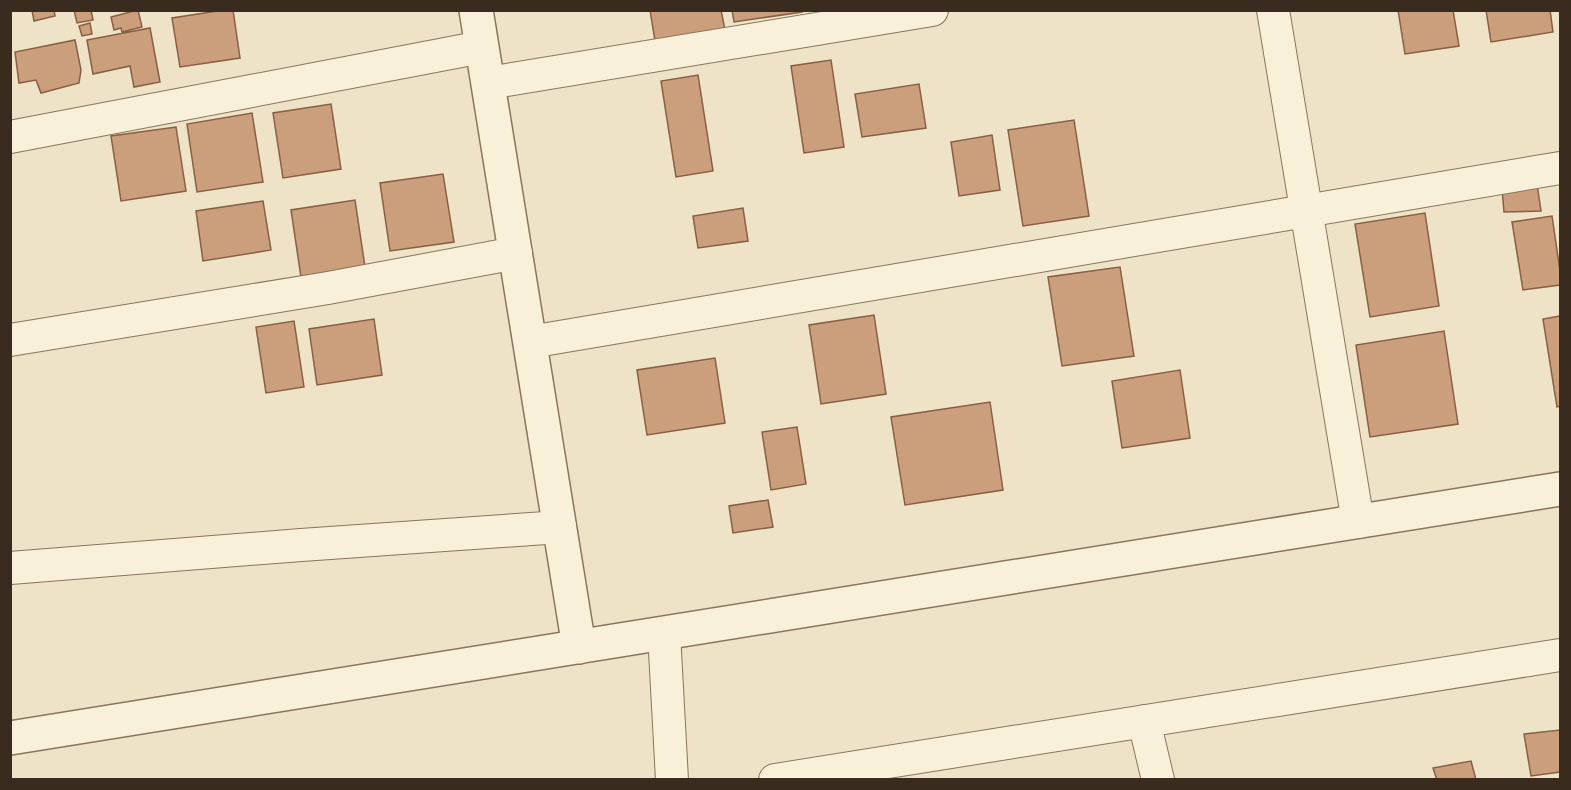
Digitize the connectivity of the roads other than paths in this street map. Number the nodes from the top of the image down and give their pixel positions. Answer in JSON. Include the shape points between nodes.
{"nodes":[{"id":1,"x":476,"y":10,"type":"edge"},
{"id":2,"x":932,"y":10,"type":"edge"},
{"id":3,"x":1273,"y":10,"type":"edge"},
{"id":4,"x":482,"y":47,"type":"junction"},
{"id":5,"x":488,"y":83,"type":"junction"},
{"id":6,"x":10,"y":137,"type":"edge"},
{"id":7,"x":1560,"y":168,"type":"edge"},
{"id":8,"x":1306,"y":211,"type":"junction"},
{"id":9,"x":516,"y":253,"type":"junction"},
{"id":10,"x":10,"y":340,"type":"edge"},
{"id":11,"x":530,"y":342,"type":"junction"},
{"id":12,"x":1560,"y":489,"type":"edge"},
{"id":13,"x":1358,"y":522,"type":"junction"},
{"id":14,"x":560,"y":527,"type":"junction"},
{"id":15,"x":10,"y":568,"type":"edge"},
{"id":16,"x":664,"y":633,"type":"junction"},
{"id":17,"x":579,"y":647,"type":"junction"},
{"id":18,"x":1560,"y":655,"type":"edge"},
{"id":19,"x":1143,"y":721,"type":"junction"},
{"id":20,"x":10,"y":738,"type":"edge"},
{"id":21,"x":672,"y":780,"type":"edge"},
{"id":22,"x":775,"y":780,"type":"edge"},
{"id":23,"x":1158,"y":780,"type":"edge"}],
"edges":[{"from":1,"to":4,"type":"street"},
{"from":2,"to":5,"type":"street"},
{"from":3,"to":8,"type":"street"},
{"from":4,"to":5,"type":"street"},
{"from":4,"to":6,"type":"street"},
{"from":5,"to":9,"type":"street"},
{"from":7,"to":8,"type":"street"},
{"from":8,"to":11,"type":"street"},
{"from":8,"to":13,"type":"street"},
{"from":9,"to":10,"type":"street"},
{"from":9,"to":11,"type":"street"},
{"from":11,"to":14,"type":"street"},
{"from":12,"to":13,"type":"street"},
{"from":13,"to":16,"type":"street"},
{"from":14,"to":15,"type":"street"},
{"from":14,"to":17,"type":"street"},
{"from":16,"to":17,"type":"street"},
{"from":16,"to":21,"type":"street"},
{"from":17,"to":20,"type":"street"},
{"from":18,"to":19,"type":"street"},
{"from":19,"to":22,"type":"street"},
{"from":19,"to":23,"type":"street"}]}
